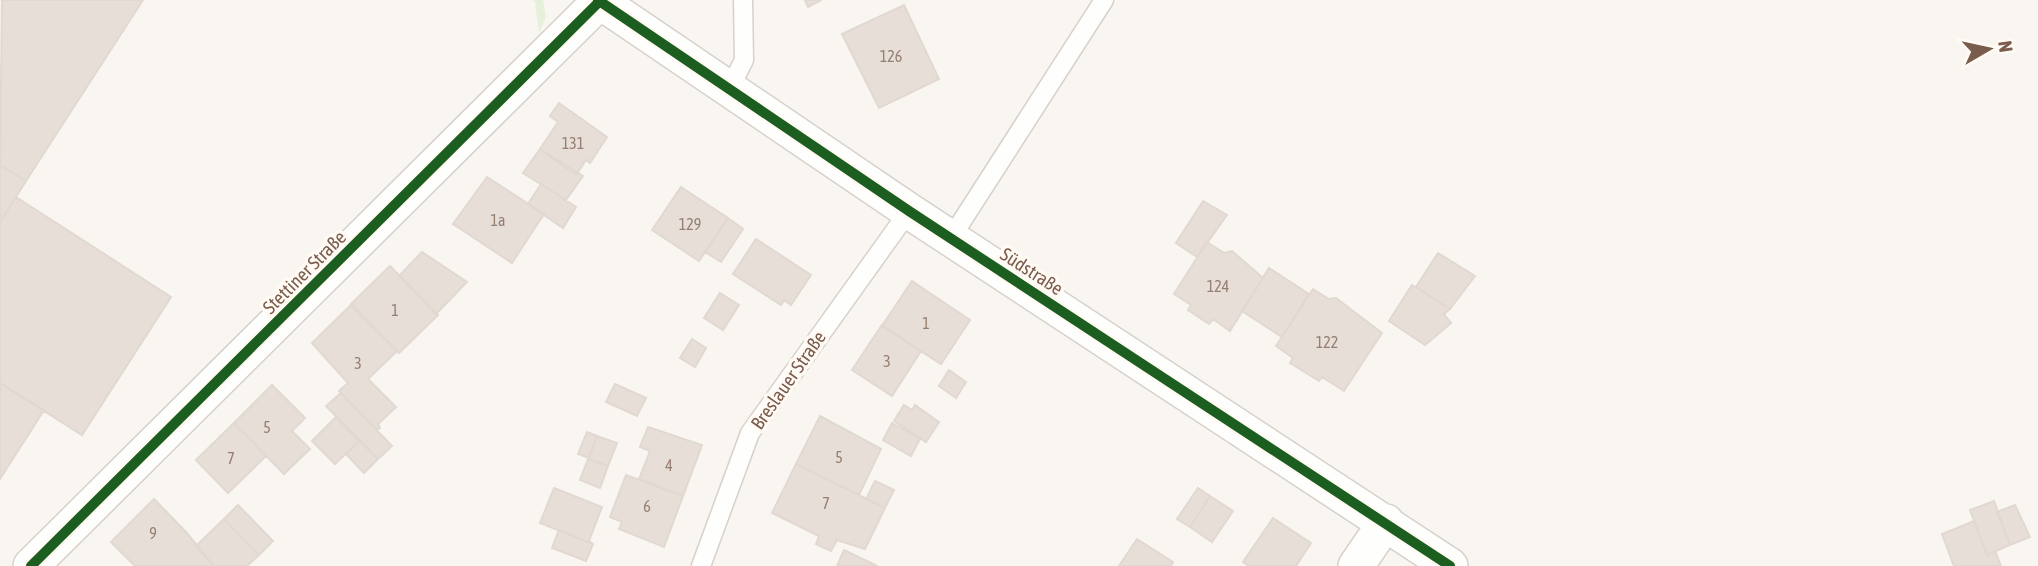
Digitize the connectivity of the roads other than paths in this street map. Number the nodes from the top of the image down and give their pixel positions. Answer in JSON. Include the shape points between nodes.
{"nodes":[{"id":1,"x":743,"y":0,"type":"edge"},
{"id":2,"x":1104,"y":0,"type":"edge"},
{"id":3,"x":599,"y":1,"type":"edge"},
{"id":4,"x":729,"y":90,"type":"junction"},
{"id":5,"x":909,"y":211,"type":"junction"},
{"id":6,"x":951,"y":238,"type":"junction"},
{"id":7,"x":1385,"y":522,"type":"junction"},
{"id":8,"x":31,"y":566,"type":"edge"},
{"id":9,"x":701,"y":566,"type":"edge"},
{"id":10,"x":1356,"y":566,"type":"edge"},
{"id":11,"x":1450,"y":566,"type":"edge"}],
"edges":[{"from":1,"to":4,"type":"lane","via":[[744,60]]},
{"from":2,"to":6,"type":"lane"},
{"from":3,"to":4,"type":"street","name":"Südstraße"},
{"from":3,"to":8,"type":"street","name":"Stettiner Straße"},
{"from":4,"to":5,"type":"street","name":"Südstraße"},
{"from":5,"to":6,"type":"street","name":"Südstraße"},
{"from":5,"to":9,"type":"lane","name":"Breslauer Straße","via":[[750,433]]},
{"from":6,"to":7,"type":"street","name":"Südstraße"},
{"from":7,"to":10,"type":"street"},
{"from":7,"to":11,"type":"street","name":"Südstraße"}]}
